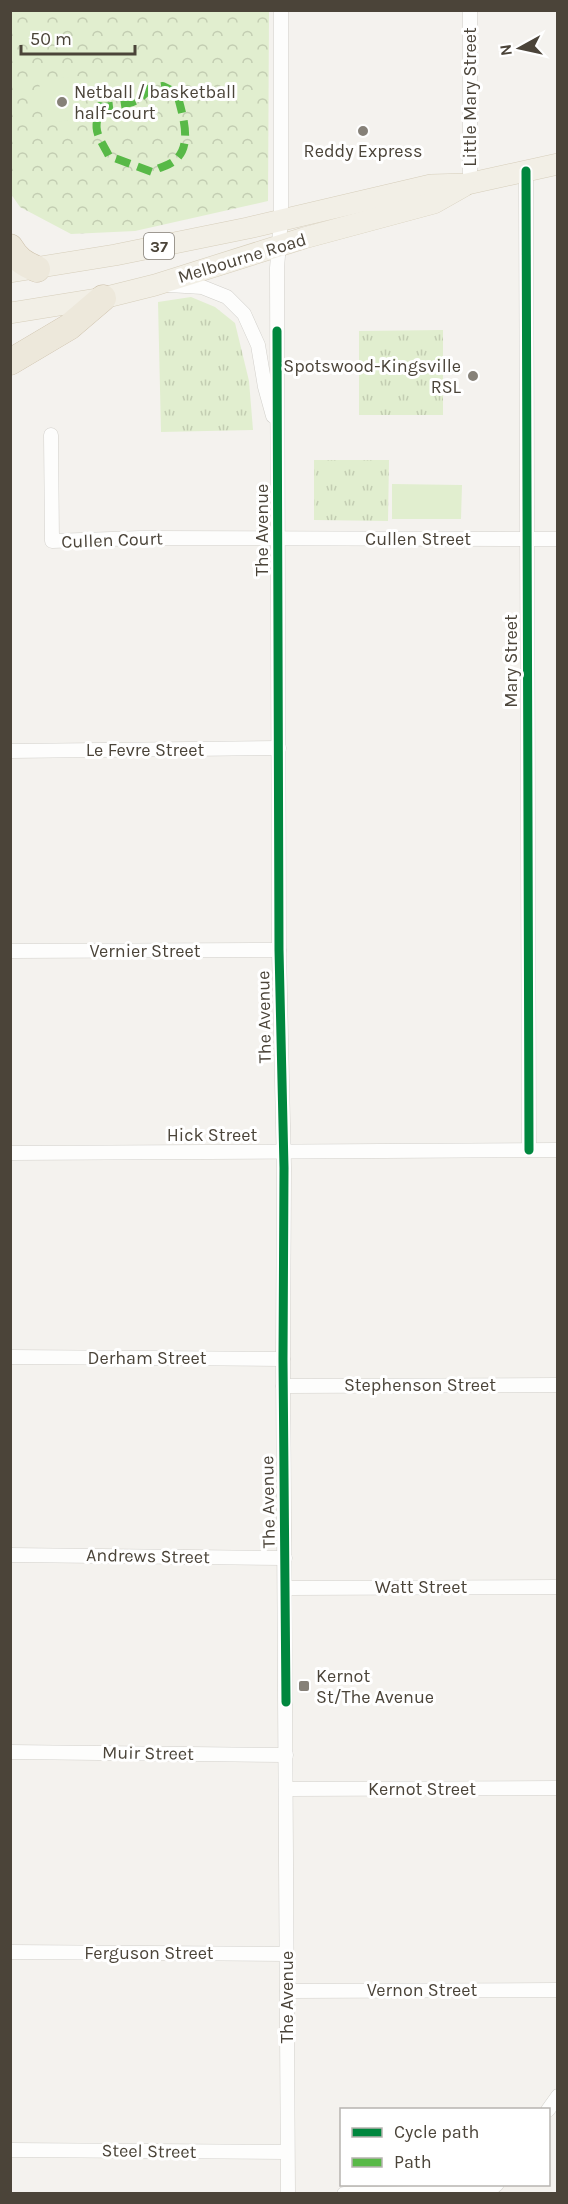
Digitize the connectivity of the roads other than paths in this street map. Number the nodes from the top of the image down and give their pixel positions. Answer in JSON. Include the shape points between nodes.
{"nodes":[{"id":1,"x":280,"y":10,"type":"edge"},
{"id":2,"x":470,"y":10,"type":"edge"},
{"id":3,"x":558,"y":164,"type":"edge"},
{"id":4,"x":526,"y":171,"type":"junction"},
{"id":5,"x":468,"y":184,"type":"junction"},
{"id":6,"x":282,"y":219,"type":"junction"},
{"id":7,"x":278,"y":246,"type":"junction"},
{"id":8,"x":10,"y":247,"type":"edge"},
{"id":9,"x":36,"y":269,"type":"junction"},
{"id":10,"x":10,"y":272,"type":"edge"},
{"id":11,"x":155,"y":285,"type":"junction"},
{"id":12,"x":103,"y":298,"type":"junction"},
{"id":13,"x":10,"y":313,"type":"edge"},
{"id":14,"x":10,"y":362,"type":"edge"},
{"id":15,"x":278,"y":433,"type":"junction"},
{"id":16,"x":51,"y":435,"type":"dead end"},
{"id":17,"x":278,"y":539,"type":"junction"},
{"id":18,"x":528,"y":539,"type":"junction"},
{"id":19,"x":558,"y":539,"type":"edge"},
{"id":20,"x":279,"y":748,"type":"junction"},
{"id":21,"x":10,"y":751,"type":"edge"},
{"id":22,"x":279,"y":950,"type":"junction"},
{"id":23,"x":10,"y":951,"type":"edge"},
{"id":24,"x":529,"y":1150,"type":"junction"},
{"id":25,"x":558,"y":1150,"type":"edge"},
{"id":26,"x":284,"y":1152,"type":"junction"},
{"id":27,"x":10,"y":1153,"type":"edge"},
{"id":28,"x":10,"y":1357,"type":"edge"},
{"id":29,"x":283,"y":1359,"type":"junction"},
{"id":30,"x":558,"y":1385,"type":"edge"},
{"id":31,"x":283,"y":1386,"type":"junction"},
{"id":32,"x":10,"y":1555,"type":"edge"},
{"id":33,"x":285,"y":1557,"type":"junction"},
{"id":34,"x":558,"y":1587,"type":"edge"},
{"id":35,"x":285,"y":1588,"type":"junction"},
{"id":36,"x":10,"y":1752,"type":"edge"},
{"id":37,"x":286,"y":1755,"type":"junction"},
{"id":38,"x":558,"y":1788,"type":"edge"},
{"id":39,"x":286,"y":1789,"type":"junction"},
{"id":40,"x":10,"y":1952,"type":"edge"},
{"id":41,"x":287,"y":1954,"type":"junction"},
{"id":42,"x":558,"y":1990,"type":"edge"},
{"id":43,"x":287,"y":1991,"type":"junction"},
{"id":44,"x":10,"y":2150,"type":"edge"},
{"id":45,"x":287,"y":2152,"type":"junction"},
{"id":46,"x":495,"y":2186,"type":"edge"},
{"id":47,"x":288,"y":2193,"type":"edge"},
{"id":48,"x":344,"y":2193,"type":"edge"}],
"edges":[{"from":1,"to":6,"type":"street","name":"The Avenue"},
{"from":2,"to":5,"type":"street","name":"Little Mary Street"},
{"from":3,"to":4,"type":"main road","name":"Melbourne Road","number":"37"},
{"from":4,"to":5,"type":"main road","name":"Melbourne Road","number":"37"},
{"from":4,"to":18,"type":"street","name":"Mary Street"},
{"from":5,"to":6,"type":"main road","name":"Melbourne Road","number":"37","via":[[431,185]]},
{"from":5,"to":7,"type":"main road","name":"Melbourne Road","number":"37","via":[[434,203]]},
{"from":6,"to":7,"type":"street","name":"The Avenue"},
{"from":6,"to":9,"type":"main road","name":"Melbourne Road","number":"37"},
{"from":7,"to":11,"type":"main road","name":"Melbourne Road","number":"37"},
{"from":7,"to":15,"type":"street","name":"The Avenue"},
{"from":8,"to":9,"type":"highway","via":[[25,265]]},
{"from":9,"to":10,"type":"main road","name":"Melbourne Road","number":"37"},
{"from":11,"to":12,"type":"main road","name":"Melbourne Road","number":"37"},
{"from":11,"to":15,"type":"street","name":"The Avenue","via":[[202,287],[227,297],[244,314],[258,345]]},
{"from":12,"to":13,"type":"main road","name":"Melbourne Road","number":"37"},
{"from":12,"to":14,"type":"highway","via":[[69,327]]},
{"from":15,"to":17,"type":"street","name":"The Avenue"},
{"from":16,"to":17,"type":"street","name":"Cullen Court","via":[[52,541]]},
{"from":17,"to":18,"type":"street","name":"Cullen Street"},
{"from":17,"to":20,"type":"street","name":"The Avenue"},
{"from":18,"to":19,"type":"street","name":"Cullen Street"},
{"from":18,"to":24,"type":"street","name":"Mary Street"},
{"from":20,"to":21,"type":"street","name":"Le Fevre Street"},
{"from":20,"to":22,"type":"street","name":"The Avenue"},
{"from":22,"to":23,"type":"street","name":"Vernier Street"},
{"from":22,"to":26,"type":"street","name":"The Avenue"},
{"from":24,"to":25,"type":"street","name":"Hick Street"},
{"from":24,"to":26,"type":"street","name":"Hick Street"},
{"from":26,"to":27,"type":"street","name":"Hick Street"},
{"from":26,"to":29,"type":"street","name":"The Avenue"},
{"from":28,"to":29,"type":"street","name":"Derham Street"},
{"from":29,"to":31,"type":"street","name":"The Avenue"},
{"from":30,"to":31,"type":"street","name":"Stephenson Street"},
{"from":31,"to":33,"type":"street","name":"The Avenue"},
{"from":32,"to":33,"type":"street","name":"Andrews Street"},
{"from":33,"to":35,"type":"street","name":"The Avenue"},
{"from":34,"to":35,"type":"street","name":"Watt Street"},
{"from":35,"to":37,"type":"street","name":"The Avenue"},
{"from":36,"to":37,"type":"street","name":"Muir Street"},
{"from":37,"to":39,"type":"street","name":"The Avenue"},
{"from":38,"to":39,"type":"street","name":"Kernot Street"},
{"from":39,"to":41,"type":"street","name":"The Avenue"},
{"from":40,"to":41,"type":"street","name":"Ferguson Street"},
{"from":41,"to":43,"type":"street","name":"The Avenue"},
{"from":42,"to":43,"type":"street","name":"Vernon Street"},
{"from":43,"to":45,"type":"street","name":"The Avenue"},
{"from":44,"to":45,"type":"street","name":"Steel Street"},
{"from":45,"to":47,"type":"street","name":"The Avenue"},
{"from":46,"to":48,"type":"street","via":[[479,2192]]}]}
